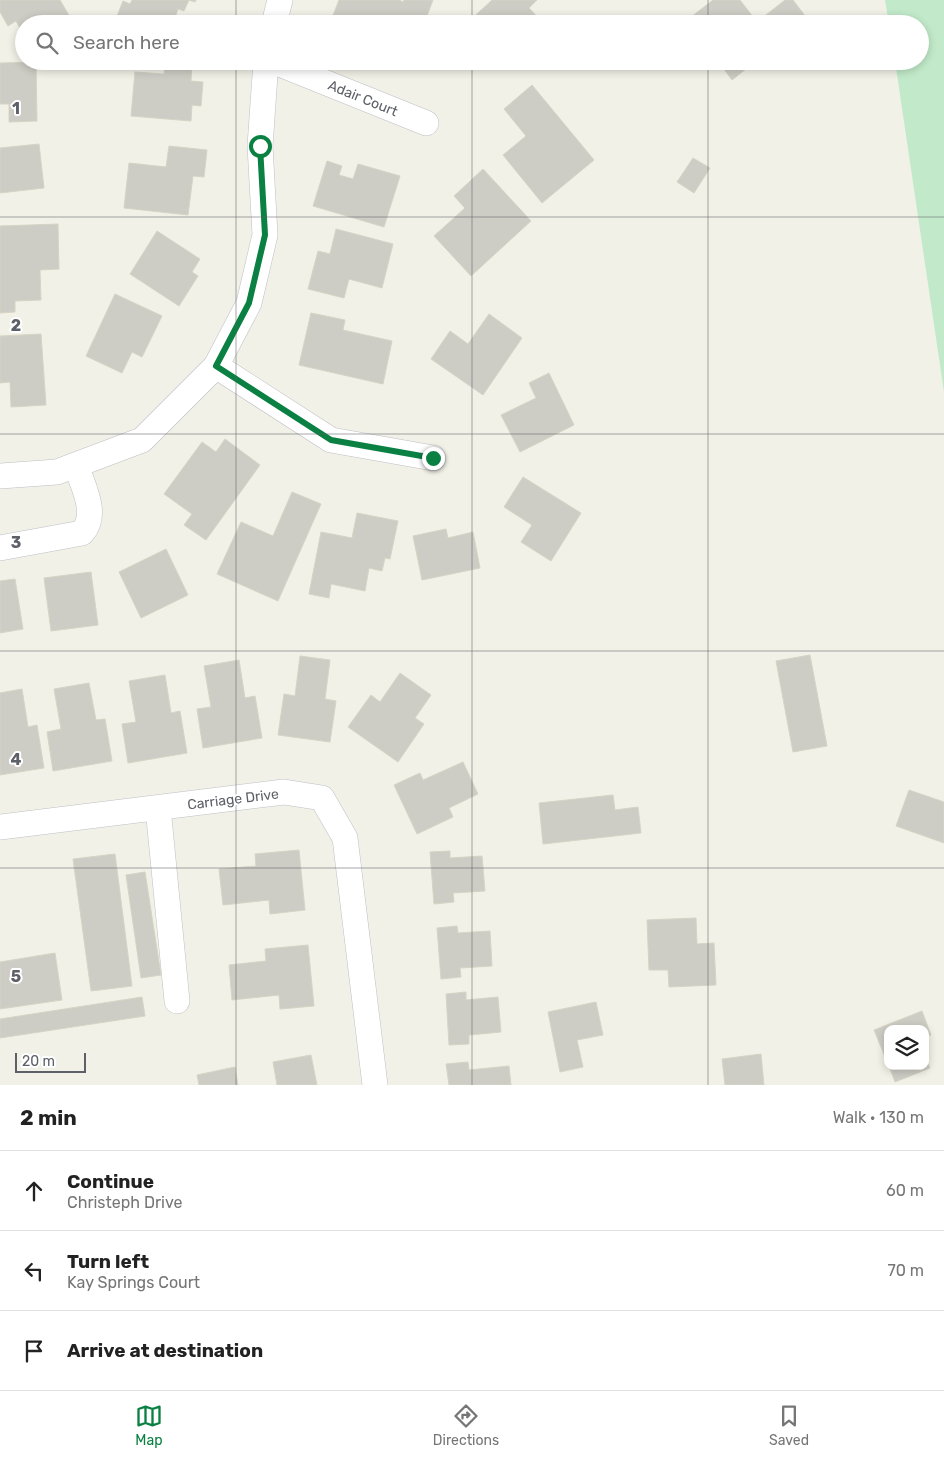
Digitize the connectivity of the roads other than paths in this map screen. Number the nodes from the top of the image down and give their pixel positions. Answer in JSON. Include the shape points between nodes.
{"nodes":[{"id":1,"x":280,"y":0,"type":"edge"},
{"id":2,"x":276,"y":15,"type":"edge"},
{"id":3,"x":265,"y":70,"type":"edge"},
{"id":4,"x":294,"y":70,"type":"edge"},
{"id":5,"x":426,"y":124,"type":"dead end"},
{"id":6,"x":216,"y":366,"type":"junction"},
{"id":7,"x":433,"y":458,"type":"dead end"},
{"id":8,"x":76,"y":465,"type":"junction"},
{"id":9,"x":0,"y":476,"type":"edge"},
{"id":10,"x":0,"y":548,"type":"edge"},
{"id":11,"x":158,"y":808,"type":"junction"},
{"id":12,"x":0,"y":827,"type":"edge"},
{"id":13,"x":177,"y":1001,"type":"dead end"},
{"id":14,"x":375,"y":1085,"type":"edge"}],
"edges":[{"from":1,"to":2,"type":"street"},
{"from":3,"to":6,"type":"street","via":[[260,146],[265,235],[249,303]]},
{"from":4,"to":5,"type":"street","name":"Adair Court"},
{"from":6,"to":7,"type":"street","via":[[331,440]]},
{"from":6,"to":8,"type":"street","via":[[142,440]]},
{"from":8,"to":9,"type":"street","via":[[57,472]]},
{"from":8,"to":10,"type":"street","via":[[90,508],[88,526],[82,533]]},
{"from":11,"to":12,"type":"street","name":"Carriage Drive"},
{"from":11,"to":13,"type":"street"},
{"from":11,"to":14,"type":"street","name":"Carriage Drive","via":[[284,792],[322,798],[345,838]]}]}
